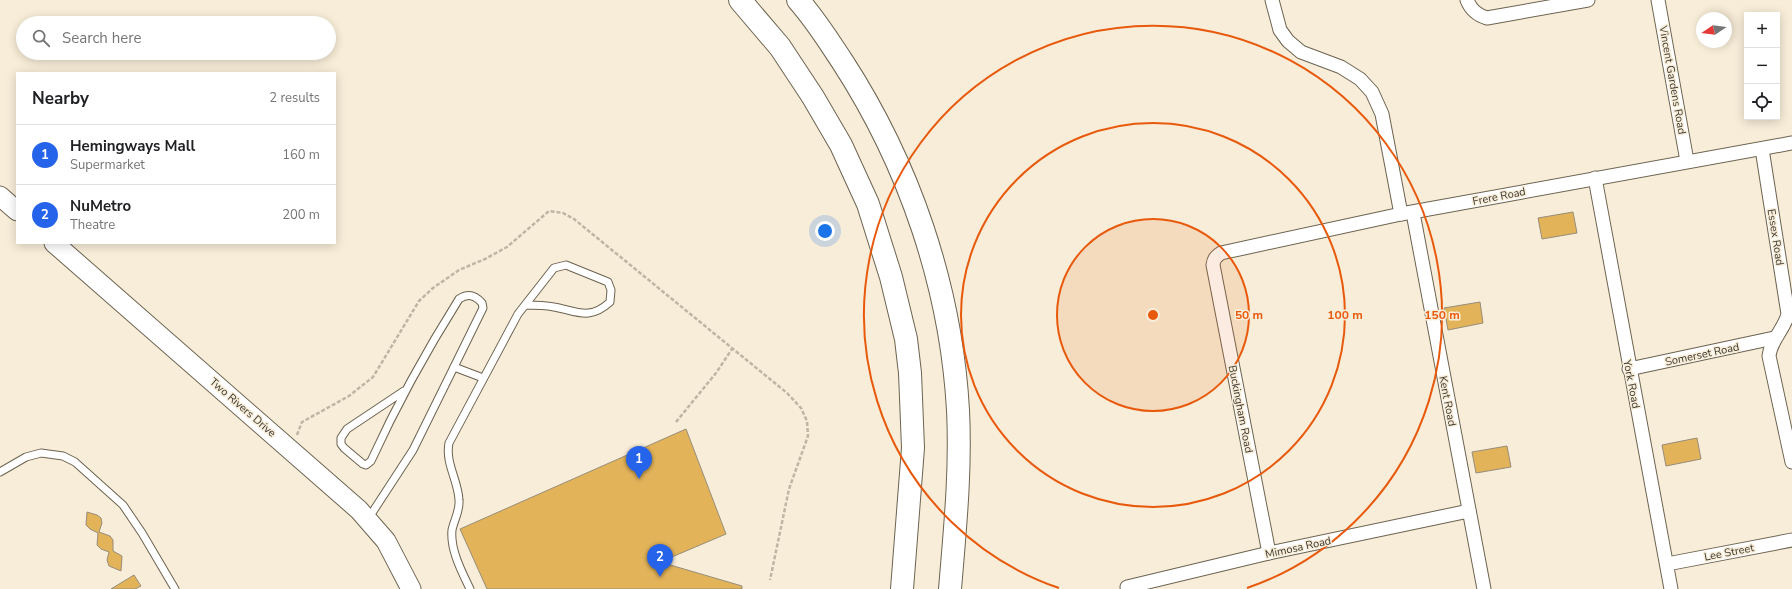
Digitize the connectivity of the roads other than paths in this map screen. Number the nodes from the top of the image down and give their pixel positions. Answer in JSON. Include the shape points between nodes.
{"nodes":[{"id":1,"x":740,"y":0,"type":"edge"},
{"id":2,"x":798,"y":0,"type":"edge"},
{"id":3,"x":1272,"y":0,"type":"edge"},
{"id":4,"x":1467,"y":0,"type":"edge"},
{"id":5,"x":1588,"y":0,"type":"edge"},
{"id":6,"x":1658,"y":0,"type":"edge"},
{"id":7,"x":1792,"y":143,"type":"edge"},
{"id":8,"x":1762,"y":149,"type":"junction"},
{"id":9,"x":1688,"y":161,"type":"junction"},
{"id":10,"x":1595,"y":178,"type":"junction"},
{"id":11,"x":0,"y":196,"type":"edge"},
{"id":12,"x":16,"y":210,"type":"edge"},
{"id":13,"x":1407,"y":214,"type":"junction"},
{"id":14,"x":55,"y":244,"type":"edge"},
{"id":15,"x":1214,"y":265,"type":"joint"},
{"id":16,"x":525,"y":305,"type":"junction"},
{"id":17,"x":1774,"y":338,"type":"junction"},
{"id":18,"x":906,"y":339,"type":"junction"},
{"id":19,"x":454,"y":368,"type":"junction"},
{"id":20,"x":1629,"y":369,"type":"junction"},
{"id":21,"x":482,"y":378,"type":"junction"},
{"id":22,"x":404,"y":391,"type":"junction"},
{"id":23,"x":1792,"y":462,"type":"edge"},
{"id":24,"x":0,"y":472,"type":"edge"},
{"id":25,"x":1469,"y":511,"type":"junction"},
{"id":26,"x":368,"y":519,"type":"junction"},
{"id":27,"x":1792,"y":540,"type":"edge"},
{"id":28,"x":1269,"y":553,"type":"junction"},
{"id":29,"x":1667,"y":564,"type":"junction"},
{"id":30,"x":1127,"y":587,"type":"dead end"},
{"id":31,"x":175,"y":589,"type":"edge"},
{"id":32,"x":411,"y":589,"type":"edge"},
{"id":33,"x":470,"y":589,"type":"edge"},
{"id":34,"x":888,"y":589,"type":"edge"},
{"id":35,"x":902,"y":589,"type":"edge"},
{"id":36,"x":950,"y":589,"type":"edge"},
{"id":37,"x":1484,"y":589,"type":"edge"},
{"id":38,"x":1671,"y":589,"type":"edge"}],
"edges":[{"from":1,"to":18,"type":"highway","via":[[780,47],[841,145],[868,204],[891,277]]},
{"from":2,"to":36,"type":"highway","via":[[814,18],[866,97],[906,180],[935,268],[952,346],[958,410],[958,500]]},
{"from":3,"to":13,"type":"street","name":"Kent Road","via":[[1280,30],[1288,41],[1301,52],[1341,67],[1360,79],[1372,92],[1382,114]]},
{"from":4,"to":5,"type":"street","via":[[1473,10],[1488,18]]},
{"from":6,"to":9,"type":"street","name":"Vincent Gardens Road"},
{"from":7,"to":8,"type":"street","name":"Frere Road"},
{"from":8,"to":9,"type":"street","name":"Frere Road"},
{"from":8,"to":17,"type":"street","name":"Essex Road","via":[[1788,314],[1784,326]]},
{"from":9,"to":10,"type":"street","name":"Frere Road"},
{"from":10,"to":13,"type":"street","name":"Frere Road"},
{"from":10,"to":20,"type":"street","name":"York Road"},
{"from":11,"to":12,"type":"main road"},
{"from":13,"to":15,"type":"street","name":"Frere Road","via":[[1221,253],[1214,259]]},
{"from":13,"to":25,"type":"street","name":"Kent Road"},
{"from":14,"to":26,"type":"main road","name":"Two Rivers Drive","via":[[300,456]]},
{"from":15,"to":28,"type":"street","name":"Buckingham Road"},
{"from":16,"to":16,"type":"lane","via":[[550,272],[560,266],[566,265],[597,276],[610,286],[610,302],[585,314],[545,305]]},
{"from":16,"to":21,"type":"lane"},
{"from":17,"to":20,"type":"street","name":"Somerset Road"},
{"from":17,"to":23,"type":"street","name":"Essex Road","via":[[1770,356]]},
{"from":18,"to":34,"type":"highway"},
{"from":18,"to":35,"type":"highway","via":[[913,448]]},
{"from":19,"to":21,"type":"lane"},
{"from":19,"to":22,"type":"lane","via":[[483,308],[482,303],[468,295],[459,299]]},
{"from":19,"to":26,"type":"lane","via":[[413,450]]},
{"from":20,"to":29,"type":"street","name":"York Road"},
{"from":21,"to":33,"type":"lane","via":[[449,443],[447,452],[459,499],[459,510],[452,535],[460,568]]},
{"from":22,"to":22,"type":"lane","via":[[371,461],[366,466],[344,448],[341,444],[342,434]]},
{"from":24,"to":31,"type":"lane","via":[[26,456],[41,453],[64,456],[75,462],[122,505]]},
{"from":25,"to":28,"type":"street","name":"Mimosa Road"},
{"from":25,"to":37,"type":"street","name":"Kent Road"},
{"from":26,"to":32,"type":"main road","name":"Two Rivers Drive","via":[[386,541]]},
{"from":27,"to":29,"type":"street","name":"Lee Street"},
{"from":28,"to":30,"type":"street","name":"Mimosa Road"},
{"from":29,"to":38,"type":"street","name":"York Road"}]}
